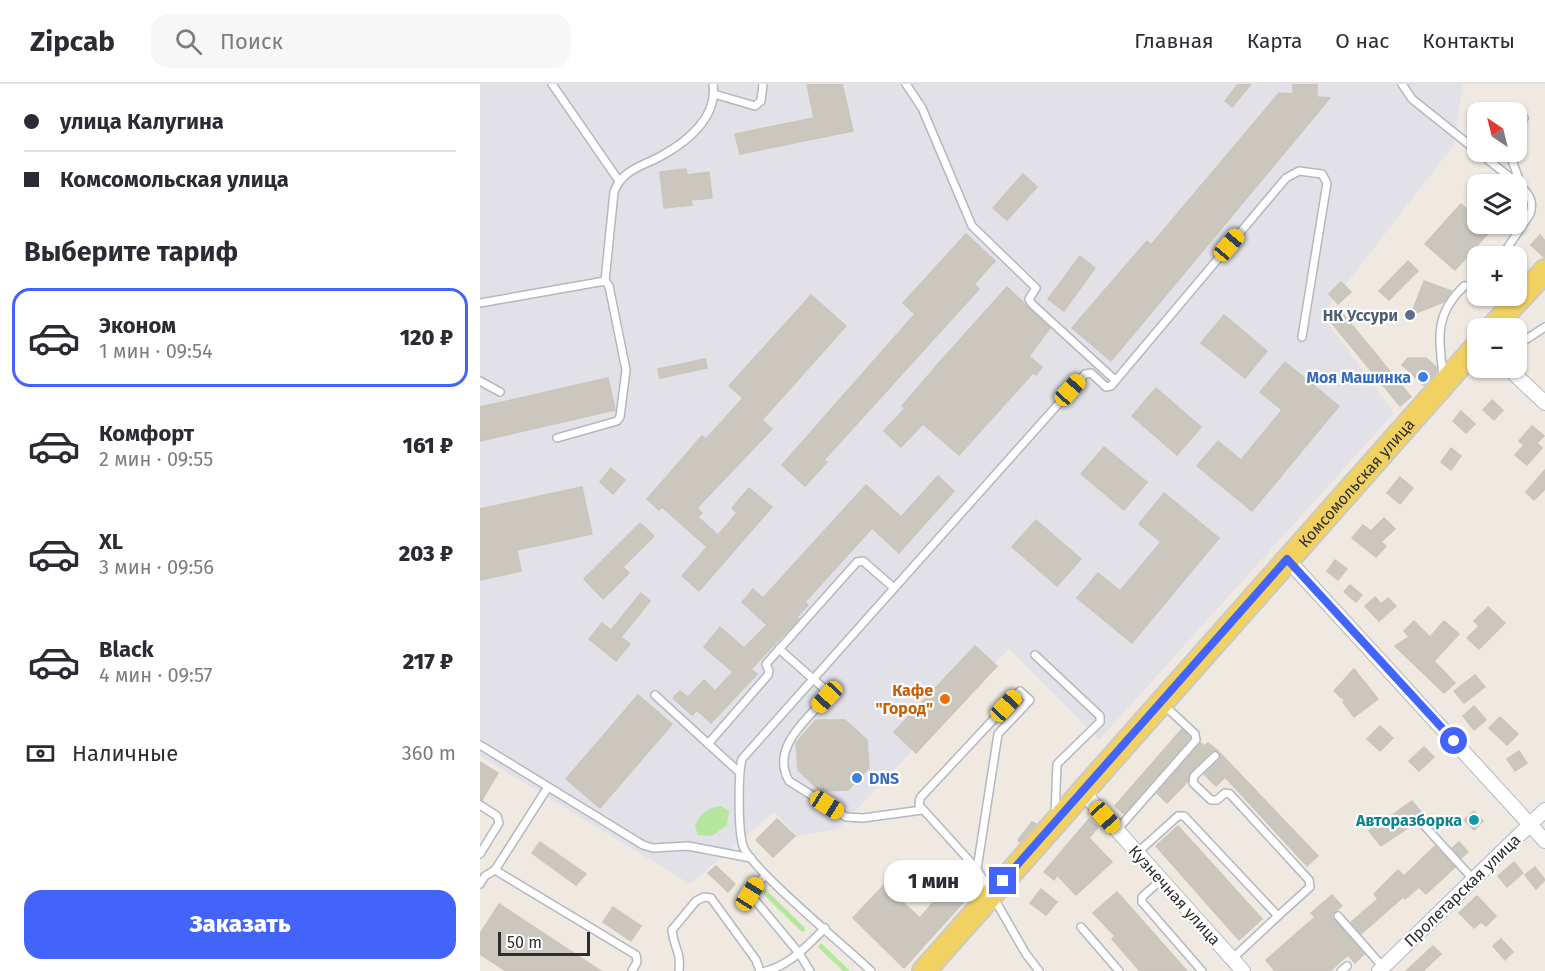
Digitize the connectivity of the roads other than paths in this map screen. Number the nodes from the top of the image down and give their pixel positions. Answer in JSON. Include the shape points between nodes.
{"nodes":[{"id":1,"x":552,"y":84,"type":"edge"},
{"id":2,"x":713,"y":84,"type":"edge"},
{"id":3,"x":763,"y":84,"type":"edge"},
{"id":4,"x":906,"y":84,"type":"edge"},
{"id":5,"x":1402,"y":84,"type":"edge"},
{"id":6,"x":714,"y":94,"type":"junction"},
{"id":7,"x":1506,"y":174,"type":"edge"},
{"id":8,"x":619,"y":180,"type":"junction"},
{"id":9,"x":1527,"y":193,"type":"edge"},
{"id":10,"x":1527,"y":216,"type":"edge"},
{"id":11,"x":1545,"y":272,"type":"edge"},
{"id":12,"x":604,"y":281,"type":"junction"},
{"id":13,"x":1467,"y":285,"type":"edge"},
{"id":14,"x":1527,"y":288,"type":"edge"},
{"id":15,"x":480,"y":303,"type":"edge"},
{"id":16,"x":1510,"y":306,"type":"edge"},
{"id":17,"x":1500,"y":318,"type":"edge"},
{"id":18,"x":1545,"y":327,"type":"edge"},
{"id":19,"x":1302,"y":337,"type":"dead end"},
{"id":20,"x":1527,"y":339,"type":"edge"},
{"id":21,"x":1467,"y":357,"type":"edge"},
{"id":22,"x":1519,"y":378,"type":"edge"},
{"id":23,"x":1115,"y":380,"type":"junction"},
{"id":24,"x":480,"y":381,"type":"edge"},
{"id":25,"x":1444,"y":382,"type":"junction"},
{"id":26,"x":500,"y":392,"type":"dead end"},
{"id":27,"x":1545,"y":403,"type":"edge"},
{"id":28,"x":557,"y":438,"type":"dead end"},
{"id":29,"x":1287,"y":559,"type":"junction"},
{"id":30,"x":894,"y":588,"type":"junction"},
{"id":31,"x":779,"y":649,"type":"junction"},
{"id":32,"x":1035,"y":655,"type":"dead end"},
{"id":33,"x":813,"y":679,"type":"junction"},
{"id":34,"x":655,"y":695,"type":"dead end"},
{"id":35,"x":1161,"y":703,"type":"junction"},
{"id":36,"x":708,"y":744,"type":"junction"},
{"id":37,"x":480,"y":746,"type":"edge"},
{"id":38,"x":1215,"y":756,"type":"dead end"},
{"id":39,"x":739,"y":772,"type":"junction"},
{"id":40,"x":548,"y":787,"type":"junction"},
{"id":41,"x":1083,"y":792,"type":"junction"},
{"id":42,"x":480,"y":805,"type":"edge"},
{"id":43,"x":922,"y":810,"type":"junction"},
{"id":44,"x":1545,"y":810,"type":"edge"},
{"id":45,"x":1420,"y":821,"type":"dead end"},
{"id":46,"x":1055,"y":823,"type":"junction"},
{"id":47,"x":1530,"y":825,"type":"junction"},
{"id":48,"x":1117,"y":830,"type":"junction"},
{"id":49,"x":1545,"y":841,"type":"edge"},
{"id":50,"x":1137,"y":853,"type":"junction"},
{"id":51,"x":480,"y":854,"type":"edge"},
{"id":52,"x":751,"y":858,"type":"junction"},
{"id":53,"x":976,"y":869,"type":"junction"},
{"id":54,"x":495,"y":870,"type":"junction"},
{"id":55,"x":766,"y":876,"type":"junction"},
{"id":56,"x":1473,"y":879,"type":"junction"},
{"id":57,"x":1161,"y":880,"type":"junction"},
{"id":58,"x":480,"y":884,"type":"edge"},
{"id":59,"x":917,"y":890,"type":"dead end"},
{"id":60,"x":990,"y":896,"type":"junction"},
{"id":61,"x":1278,"y":916,"type":"junction"},
{"id":62,"x":1338,"y":916,"type":"dead end"},
{"id":63,"x":1081,"y":927,"type":"dead end"},
{"id":64,"x":825,"y":928,"type":"junction"},
{"id":65,"x":799,"y":953,"type":"junction"},
{"id":66,"x":1236,"y":966,"type":"edge"},
{"id":67,"x":1381,"y":969,"type":"edge"},
{"id":68,"x":632,"y":971,"type":"edge"},
{"id":69,"x":679,"y":971,"type":"edge"},
{"id":70,"x":760,"y":971,"type":"edge"},
{"id":71,"x":766,"y":971,"type":"edge"},
{"id":72,"x":810,"y":971,"type":"edge"},
{"id":73,"x":871,"y":971,"type":"edge"},
{"id":74,"x":924,"y":971,"type":"edge"},
{"id":75,"x":1040,"y":971,"type":"edge"},
{"id":76,"x":1119,"y":971,"type":"edge"},
{"id":77,"x":1202,"y":971,"type":"edge"}],
"edges":[{"from":1,"to":8,"type":"lane"},
{"from":2,"to":6,"type":"lane"},
{"from":3,"to":6,"type":"lane","via":[[761,100],[755,106]]},
{"from":4,"to":23,"type":"lane","via":[[922,108],[972,226],[1036,288],[1029,299],[1032,304]]},
{"from":5,"to":7,"type":"lane","via":[[1412,99]]},
{"from":6,"to":8,"type":"lane","via":[[711,109],[697,130]]},
{"from":8,"to":12,"type":"lane","via":[[614,192]]},
{"from":9,"to":10,"type":"lane","via":[[1533,206]]},
{"from":11,"to":14,"type":"main road"},
{"from":12,"to":15,"type":"lane"},
{"from":12,"to":28,"type":"lane","via":[[609,286],[627,370],[620,417]]},
{"from":13,"to":25,"type":"lane","via":[[1446,307],[1439,330]]},
{"from":16,"to":17,"type":"main road"},
{"from":18,"to":20,"type":"lane"},
{"from":19,"to":23,"type":"lane","via":[[1327,183],[1322,174],[1299,171],[1286,178]]},
{"from":21,"to":25,"type":"main road","name":"Комсомольская улица"},
{"from":22,"to":27,"type":"street"},
{"from":23,"to":30,"type":"lane","via":[[1106,387],[1091,372],[1085,374]]},
{"from":24,"to":26,"type":"lane"},
{"from":25,"to":29,"type":"main road","name":"Комсомольская улица"},
{"from":29,"to":35,"type":"main road","name":"Комсомольская улица"},
{"from":29,"to":47,"type":"street"},
{"from":30,"to":31,"type":"lane","via":[[863,561],[857,562]]},
{"from":30,"to":33,"type":"lane"},
{"from":31,"to":33,"type":"lane"},
{"from":31,"to":36,"type":"lane","via":[[766,664],[768,675]]},
{"from":32,"to":46,"type":"lane","via":[[1100,716],[1100,722],[1057,764]]},
{"from":33,"to":39,"type":"lane","via":[[742,759]]},
{"from":33,"to":43,"type":"lane","via":[[828,692],[827,697],[789,738],[785,774],[789,781],[846,817],[863,819]]},
{"from":34,"to":36,"type":"lane"},
{"from":35,"to":41,"type":"main road","name":"Комсомольская улица"},
{"from":35,"to":48,"type":"lane","via":[[1195,734],[1196,740]]},
{"from":36,"to":39,"type":"lane"},
{"from":37,"to":40,"type":"lane"},
{"from":38,"to":61,"type":"lane","via":[[1194,776],[1193,783],[1211,800],[1230,794],[1309,880],[1310,887]]},
{"from":39,"to":52,"type":"lane","via":[[743,846]]},
{"from":40,"to":52,"type":"lane","via":[[643,845],[688,846]]},
{"from":40,"to":54,"type":"lane"},
{"from":41,"to":46,"type":"main road","name":"Комсомольская улица"},
{"from":41,"to":48,"type":"street","name":"Кузнечная улица"},
{"from":42,"to":51,"type":"lane","via":[[497,816],[499,823]]},
{"from":43,"to":53,"type":"lane"},
{"from":43,"to":53,"type":"lane","via":[[920,798],[1020,691],[1030,700],[998,734]]},
{"from":44,"to":47,"type":"street","name":"Пролетарская улица"},
{"from":45,"to":56,"type":"lane"},
{"from":46,"to":60,"type":"main road","name":"Комсомольская улица"},
{"from":47,"to":49,"type":"street"},
{"from":47,"to":56,"type":"street","name":"Пролетарская улица"},
{"from":48,"to":50,"type":"street","name":"Кузнечная улица"},
{"from":50,"to":57,"type":"street","name":"Кузнечная улица"},
{"from":50,"to":61,"type":"lane","via":[[1178,816],[1184,816]]},
{"from":52,"to":55,"type":"lane"},
{"from":53,"to":59,"type":"lane","via":[[943,867],[927,876]]},
{"from":53,"to":60,"type":"lane"},
{"from":54,"to":58,"type":"lane"},
{"from":54,"to":68,"type":"lane","via":[[636,955]]},
{"from":55,"to":64,"type":"lane"},
{"from":55,"to":65,"type":"lane","via":[[750,894]]},
{"from":56,"to":67,"type":"street","name":"Пролетарская улица"},
{"from":57,"to":66,"type":"street","name":"Кузнечная улица"},
{"from":57,"to":77,"type":"lane","via":[[1142,897],[1142,902]]},
{"from":60,"to":74,"type":"main road","name":"Комсомольская улица"},
{"from":60,"to":75,"type":"lane"},
{"from":61,"to":66,"type":"lane"},
{"from":62,"to":67,"type":"lane"},
{"from":63,"to":76,"type":"lane"},
{"from":64,"to":65,"type":"lane"},
{"from":64,"to":73,"type":"lane"},
{"from":65,"to":71,"type":"lane"},
{"from":65,"to":72,"type":"lane"},
{"from":69,"to":70,"type":"lane","via":[[681,954],[673,942],[672,930],[704,897],[711,898]]}]}
